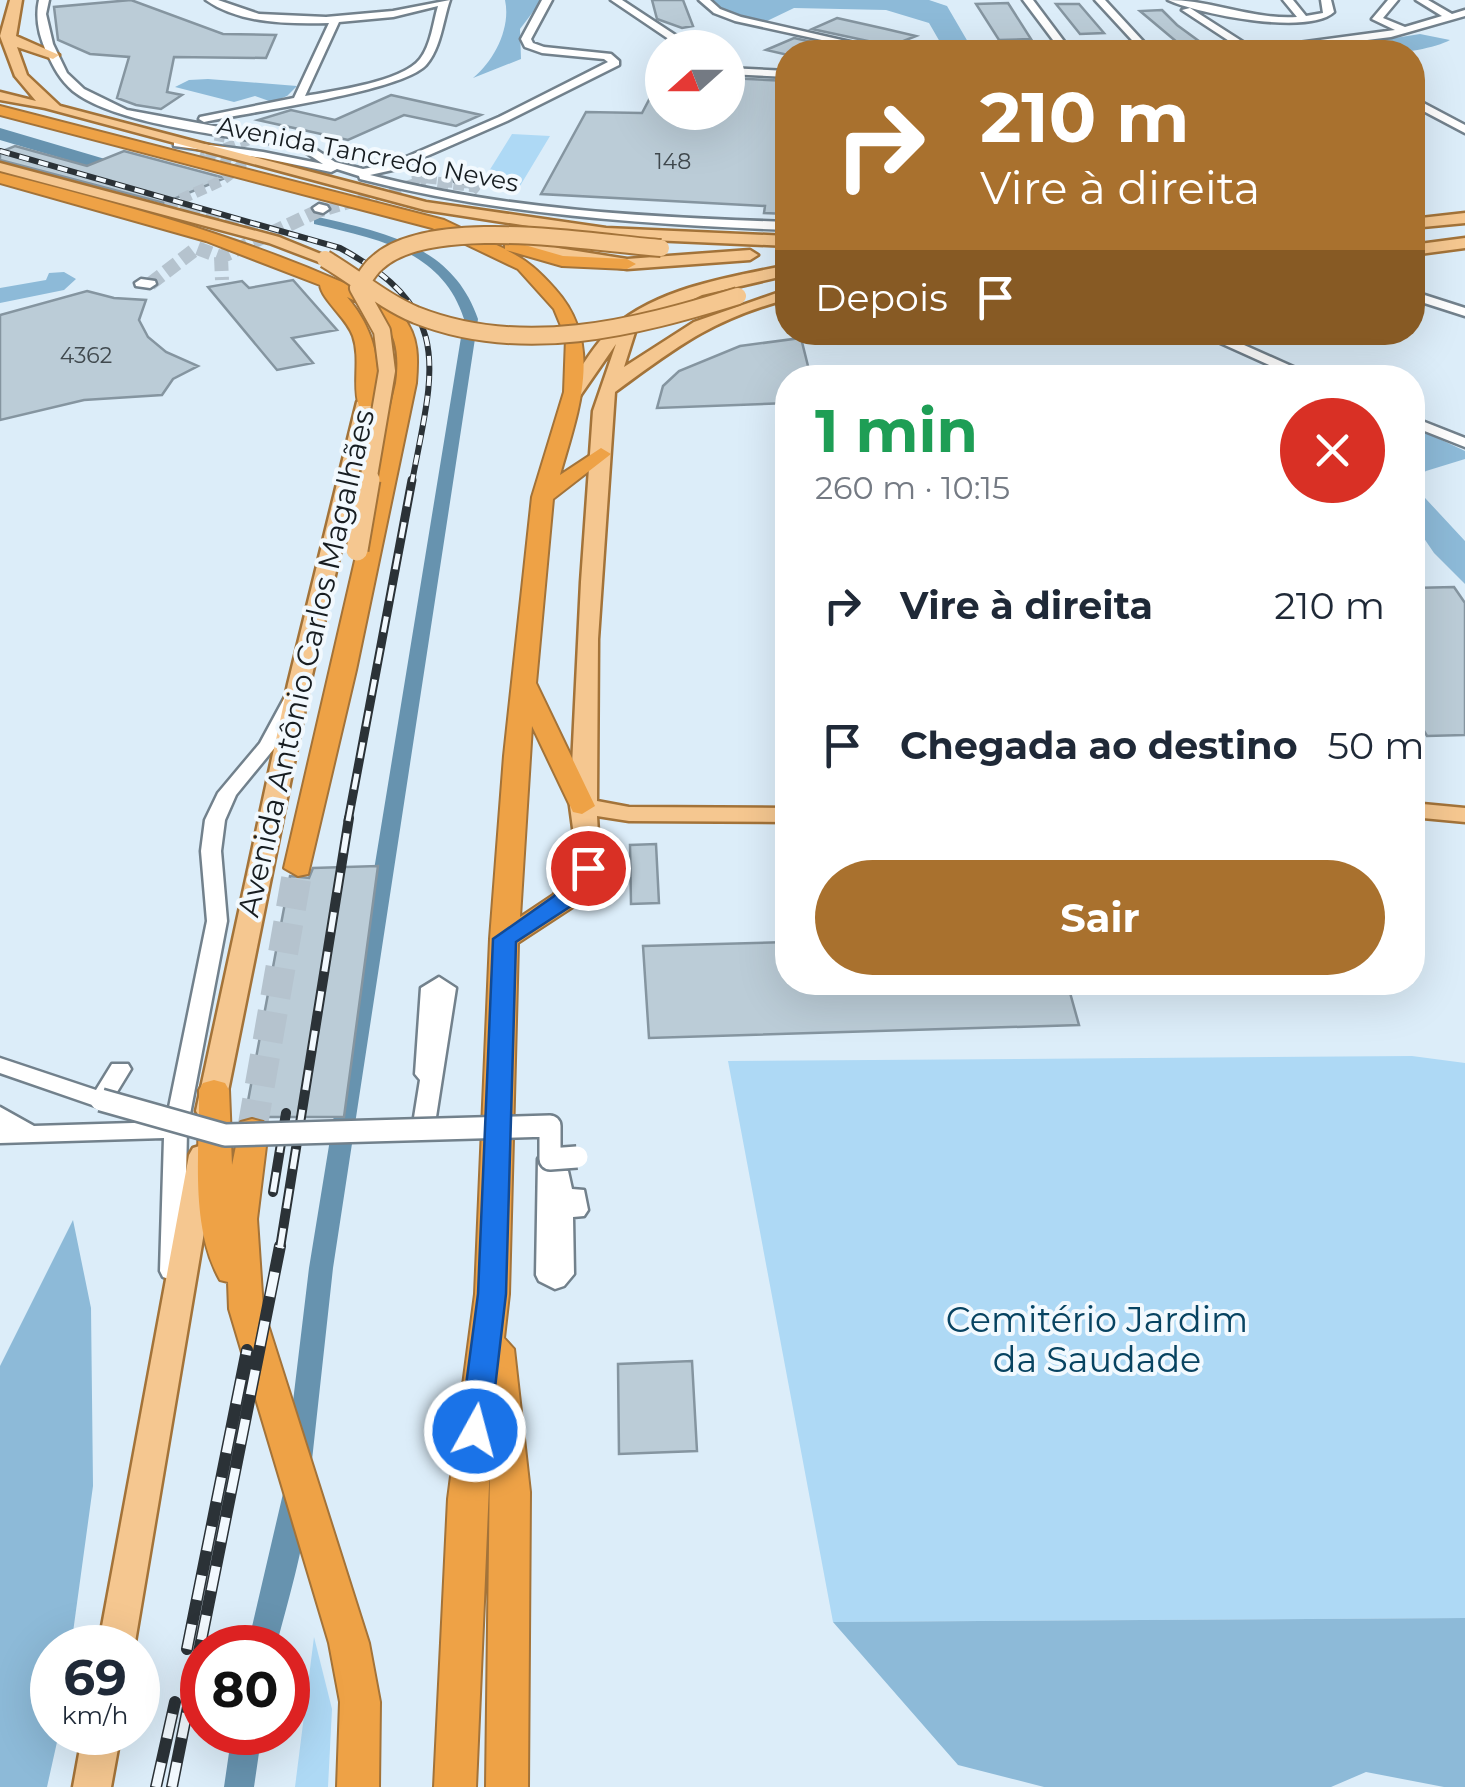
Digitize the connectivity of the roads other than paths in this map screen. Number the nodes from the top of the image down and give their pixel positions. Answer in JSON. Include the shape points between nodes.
{"nodes":[{"id":1,"x":16,"y":0,"type":"edge"},
{"id":2,"x":44,"y":0,"type":"edge"},
{"id":3,"x":211,"y":0,"type":"edge"},
{"id":4,"x":547,"y":0,"type":"edge"},
{"id":5,"x":704,"y":0,"type":"edge"},
{"id":6,"x":1028,"y":0,"type":"edge"},
{"id":7,"x":1100,"y":0,"type":"edge"},
{"id":8,"x":1172,"y":0,"type":"edge"},
{"id":9,"x":1218,"y":0,"type":"edge"},
{"id":10,"x":1288,"y":0,"type":"edge"},
{"id":11,"x":1326,"y":0,"type":"edge"},
{"id":12,"x":1394,"y":0,"type":"edge"},
{"id":13,"x":1421,"y":0,"type":"edge"},
{"id":14,"x":619,"y":1,"type":"edge"},
{"id":15,"x":437,"y":8,"type":"edge"},
{"id":16,"x":1456,"y":15,"type":"edge"},
{"id":17,"x":1269,"y":20,"type":"junction"},
{"id":18,"x":1304,"y":20,"type":"junction"},
{"id":19,"x":335,"y":21,"type":"junction"},
{"id":20,"x":663,"y":30,"type":"edge"},
{"id":21,"x":1410,"y":30,"type":"junction"},
{"id":22,"x":4,"y":33,"type":"junction"},
{"id":23,"x":834,"y":40,"type":"edge"},
{"id":24,"x":1058,"y":40,"type":"edge"},
{"id":25,"x":1137,"y":40,"type":"edge"},
{"id":26,"x":1234,"y":40,"type":"edge"},
{"id":27,"x":1343,"y":40,"type":"edge"},
{"id":28,"x":50,"y":49,"type":"junction"},
{"id":29,"x":4,"y":63,"type":"edge"},
{"id":30,"x":745,"y":71,"type":"edge"},
{"id":31,"x":775,"y":73,"type":"edge"},
{"id":32,"x":308,"y":83,"type":"junction"},
{"id":33,"x":351,"y":88,"type":"junction"},
{"id":34,"x":0,"y":96,"type":"edge"},
{"id":35,"x":98,"y":99,"type":"junction"},
{"id":36,"x":298,"y":100,"type":"junction"},
{"id":37,"x":115,"y":107,"type":"junction"},
{"id":38,"x":1425,"y":107,"type":"edge"},
{"id":39,"x":61,"y":109,"type":"junction"},
{"id":40,"x":0,"y":110,"type":"edge"},
{"id":41,"x":244,"y":111,"type":"junction"},
{"id":42,"x":39,"y":113,"type":"junction"},
{"id":43,"x":227,"y":122,"type":"junction"},
{"id":44,"x":200,"y":123,"type":"junction"},
{"id":45,"x":1465,"y":130,"type":"edge"},
{"id":46,"x":178,"y":144,"type":"junction"},
{"id":47,"x":0,"y":167,"type":"edge"},
{"id":48,"x":392,"y":167,"type":"junction"},
{"id":49,"x":0,"y":178,"type":"edge"},
{"id":50,"x":397,"y":186,"type":"junction"},
{"id":51,"x":1465,"y":201,"type":"edge"},
{"id":52,"x":424,"y":206,"type":"junction"},
{"id":53,"x":1425,"y":206,"type":"edge"},
{"id":54,"x":1465,"y":218,"type":"edge"},
{"id":55,"x":1425,"y":223,"type":"edge"},
{"id":56,"x":775,"y":225,"type":"edge"},
{"id":57,"x":455,"y":231,"type":"junction"},
{"id":58,"x":775,"y":243,"type":"edge"},
{"id":59,"x":1465,"y":243,"type":"edge"},
{"id":60,"x":756,"y":247,"type":"junction"},
{"id":61,"x":1425,"y":248,"type":"edge"},
{"id":62,"x":775,"y":250,"type":"edge"},
{"id":63,"x":1465,"y":256,"type":"edge"},
{"id":64,"x":1425,"y":261,"type":"edge"},
{"id":65,"x":627,"y":264,"type":"junction"},
{"id":66,"x":292,"y":266,"type":"junction"},
{"id":67,"x":775,"y":273,"type":"edge"},
{"id":68,"x":775,"y":286,"type":"edge"},
{"id":69,"x":775,"y":298,"type":"edge"},
{"id":70,"x":1425,"y":298,"type":"edge"},
{"id":71,"x":1465,"y":312,"type":"edge"},
{"id":72,"x":628,"y":324,"type":"junction"},
{"id":73,"x":1233,"y":345,"type":"edge"},
{"id":74,"x":1280,"y":365,"type":"edge"},
{"id":75,"x":606,"y":390,"type":"junction"},
{"id":76,"x":574,"y":392,"type":"junction"},
{"id":77,"x":366,"y":402,"type":"joint"},
{"id":78,"x":1425,"y":426,"type":"edge"},
{"id":79,"x":1465,"y":443,"type":"edge"},
{"id":80,"x":601,"y":454,"type":"junction"},
{"id":81,"x":544,"y":497,"type":"junction"},
{"id":82,"x":361,"y":561,"type":"junction"},
{"id":83,"x":328,"y":566,"type":"junction"},
{"id":84,"x":523,"y":678,"type":"junction"},
{"id":85,"x":300,"y":684,"type":"junction"},
{"id":86,"x":1425,"y":811,"type":"edge"},
{"id":87,"x":1465,"y":815,"type":"edge"},
{"id":88,"x":583,"y":816,"type":"junction"},
{"id":89,"x":775,"y":816,"type":"edge"},
{"id":90,"x":298,"y":868,"type":"tunnel mouth"},
{"id":91,"x":588,"y":868,"type":"joint"},
{"id":92,"x":504,"y":939,"type":"junction"},
{"id":93,"x":0,"y":1065,"type":"edge"},
{"id":94,"x":120,"y":1069,"type":"dead end"},
{"id":95,"x":426,"y":1074,"type":"dead end"},
{"id":96,"x":0,"y":1078,"type":"edge"},
{"id":97,"x":214,"y":1090,"type":"junction"},
{"id":98,"x":106,"y":1107,"type":"junction"},
{"id":99,"x":0,"y":1115,"type":"edge"},
{"id":100,"x":176,"y":1130,"type":"junction"},
{"id":101,"x":252,"y":1130,"type":"tunnel mouth"},
{"id":102,"x":422,"y":1130,"type":"junction"},
{"id":103,"x":0,"y":1136,"type":"edge"},
{"id":104,"x":34,"y":1136,"type":"junction"},
{"id":105,"x":568,"y":1183,"type":"dead end"},
{"id":106,"x":492,"y":1294,"type":"junction"},
{"id":107,"x":250,"y":1324,"type":"junction"},
{"id":108,"x":172,"y":1338,"type":"junction"},
{"id":109,"x":120,"y":1625,"type":"edge"},
{"id":110,"x":98,"y":1755,"type":"edge"},
{"id":111,"x":92,"y":1787,"type":"edge"},
{"id":112,"x":358,"y":1787,"type":"edge"},
{"id":113,"x":455,"y":1787,"type":"edge"},
{"id":114,"x":507,"y":1787,"type":"edge"}],
"edges":[{"from":1,"to":22,"type":"main road","name":"Avenida Tancredo Neves"},
{"from":2,"to":28,"type":"street"},
{"from":3,"to":19,"type":"street","via":[[251,15]]},
{"from":4,"to":48,"type":"street","via":[[526,39],[529,45],[615,63]]},
{"from":5,"to":23,"type":"street","via":[[738,19]]},
{"from":6,"to":24,"type":"street"},
{"from":7,"to":25,"type":"street"},
{"from":8,"to":17,"type":"street"},
{"from":8,"to":26,"type":"street"},
{"from":9,"to":17,"type":"street"},
{"from":10,"to":18,"type":"street"},
{"from":11,"to":18,"type":"street","via":[[1329,12]]},
{"from":12,"to":21,"type":"street","via":[[1378,22]]},
{"from":13,"to":16,"type":"street"},
{"from":14,"to":20,"type":"street"},
{"from":15,"to":19,"type":"street"},
{"from":15,"to":33,"type":"street","via":[[425,60],[416,70]]},
{"from":16,"to":21,"type":"street"},
{"from":17,"to":18,"type":"street"},
{"from":19,"to":32,"type":"street"},
{"from":21,"to":27,"type":"street"},
{"from":22,"to":28,"type":"main road"},
{"from":22,"to":29,"type":"main road","name":"Avenida Tancredo Neves"},
{"from":28,"to":35,"type":"street","via":[[70,83]]},
{"from":29,"to":39,"type":"main road","name":"Avenida Tancredo Neves","via":[[24,88]]},
{"from":30,"to":31,"type":"street"},
{"from":32,"to":33,"type":"street"},
{"from":32,"to":36,"type":"street"},
{"from":33,"to":36,"type":"street"},
{"from":34,"to":42,"type":"main road"},
{"from":35,"to":37,"type":"street"},
{"from":35,"to":39,"type":"main road"},
{"from":36,"to":41,"type":"street"},
{"from":37,"to":39,"type":"main road"},
{"from":37,"to":44,"type":"street"},
{"from":38,"to":45,"type":"street"},
{"from":39,"to":42,"type":"main road"},
{"from":39,"to":46,"type":"main road","name":"Avenida Tancredo Neves"},
{"from":40,"to":42,"type":"highway","name":"Avenida Tancredo Neves"},
{"from":41,"to":43,"type":"street"},
{"from":41,"to":44,"type":"street"},
{"from":42,"to":57,"type":"highway","name":"Avenida Tancredo Neves"},
{"from":43,"to":44,"type":"street","name":"Avenida Tancredo Neves"},
{"from":43,"to":48,"type":"street","name":"Avenida Tancredo Neves"},
{"from":44,"to":48,"type":"street","name":"Avenida Tancredo Neves","via":[[302,146],[355,171]]},
{"from":46,"to":50,"type":"street","name":"Avenida Tancredo Neves","via":[[300,161]]},
{"from":46,"to":52,"type":"main road","name":"Avenida Tancredo Neves"},
{"from":47,"to":68,"type":"main road","bridge":true,"via":[[274,240],[325,259],[412,313],[461,328],[574,335],[634,327]]},
{"from":48,"to":50,"type":"street"},
{"from":49,"to":66,"type":"highway","name":"Avenida Antônio Carlos Magalhães","via":[[234,243]]},
{"from":50,"to":56,"type":"street","name":"Avenida Tancredo Neves","via":[[555,213]]},
{"from":51,"to":53,"type":"main road"},
{"from":52,"to":60,"type":"main road","name":"Avenida Tancredo Neves"},
{"from":52,"to":65,"type":"main road","via":[[555,252]]},
{"from":54,"to":55,"type":"main road"},
{"from":57,"to":65,"type":"highway","via":[[562,261]]},
{"from":57,"to":76,"type":"highway","name":"Avenida Tancredo Neves","via":[[524,265],[553,295],[574,338]]},
{"from":58,"to":60,"type":"main road","name":"Avenida Tancredo Neves"},
{"from":59,"to":61,"type":"main road"},
{"from":60,"to":62,"type":"main road"},
{"from":60,"to":65,"type":"main road"},
{"from":60,"to":82,"type":"main road","bridge":true,"via":[[661,248],[481,233],[403,248],[366,275],[358,288],[382,330],[387,371]]},
{"from":63,"to":64,"type":"main road"},
{"from":66,"to":77,"type":"highway","name":"Avenida Antônio Carlos Magalhães","via":[[341,300],[359,323],[369,364]]},
{"from":66,"to":82,"type":"highway","name":"Avenida Antônio Carlos Magalhães","via":[[393,316],[407,343],[406,383]]},
{"from":67,"to":72,"type":"main road","via":[[698,293]]},
{"from":69,"to":75,"type":"main road","via":[[695,328]]},
{"from":70,"to":71,"type":"street"},
{"from":72,"to":75,"type":"main road"},
{"from":72,"to":76,"type":"main road"},
{"from":73,"to":74,"type":"street"},
{"from":75,"to":80,"type":"main road"},
{"from":76,"to":81,"type":"highway"},
{"from":77,"to":83,"type":"main road","name":"Avenida Antônio Carlos Magalhães"},
{"from":78,"to":79,"type":"street"},
{"from":80,"to":81,"type":"highway"},
{"from":80,"to":88,"type":"main road","via":[[584,676]]},
{"from":81,"to":84,"type":"highway"},
{"from":82,"to":83,"type":"main road"},
{"from":82,"to":90,"type":"highway","name":"Avenida Antônio Carlos Magalhães"},
{"from":83,"to":85,"type":"main road","name":"Avenida Antônio Carlos Magalhães"},
{"from":84,"to":88,"type":"highway"},
{"from":84,"to":92,"type":"highway"},
{"from":85,"to":97,"type":"main road","name":"Avenida Antônio Carlos Magalhães"},
{"from":85,"to":100,"type":"street","via":[[268,745],[227,793],[215,820],[218,921]]},
{"from":86,"to":87,"type":"main road"},
{"from":88,"to":89,"type":"main road"},
{"from":88,"to":91,"type":"main road"},
{"from":91,"to":92,"type":"highway","via":[[562,901]]},
{"from":92,"to":106,"type":"highway"},
{"from":93,"to":98,"type":"street"},
{"from":94,"to":98,"type":"street"},
{"from":95,"to":102,"type":"street","via":[[432,988],[441,985]]},
{"from":96,"to":98,"type":"street"},
{"from":97,"to":107,"type":"highway","via":[[217,1220]]},
{"from":97,"to":108,"type":"main road","name":"Avenida Antônio Carlos Magalhães"},
{"from":98,"to":102,"type":"street","bridge":true,"via":[[225,1135]]},
{"from":99,"to":104,"type":"street"},
{"from":100,"to":104,"type":"street"},
{"from":100,"to":108,"type":"street"},
{"from":101,"to":107,"type":"highway","via":[[240,1236]]},
{"from":102,"to":105,"type":"street","bridge":true,"via":[[550,1126]]},
{"from":103,"to":104,"type":"street"},
{"from":106,"to":113,"type":"highway","via":[[467,1499]]},
{"from":106,"to":114,"type":"highway","via":[[511,1492]]},
{"from":107,"to":112,"type":"highway","via":[[337,1596],[360,1702]]},
{"from":108,"to":109,"type":"main road","name":"Avenida Antônio Carlos Magalhães"},
{"from":110,"to":111,"type":"main road"}]}
